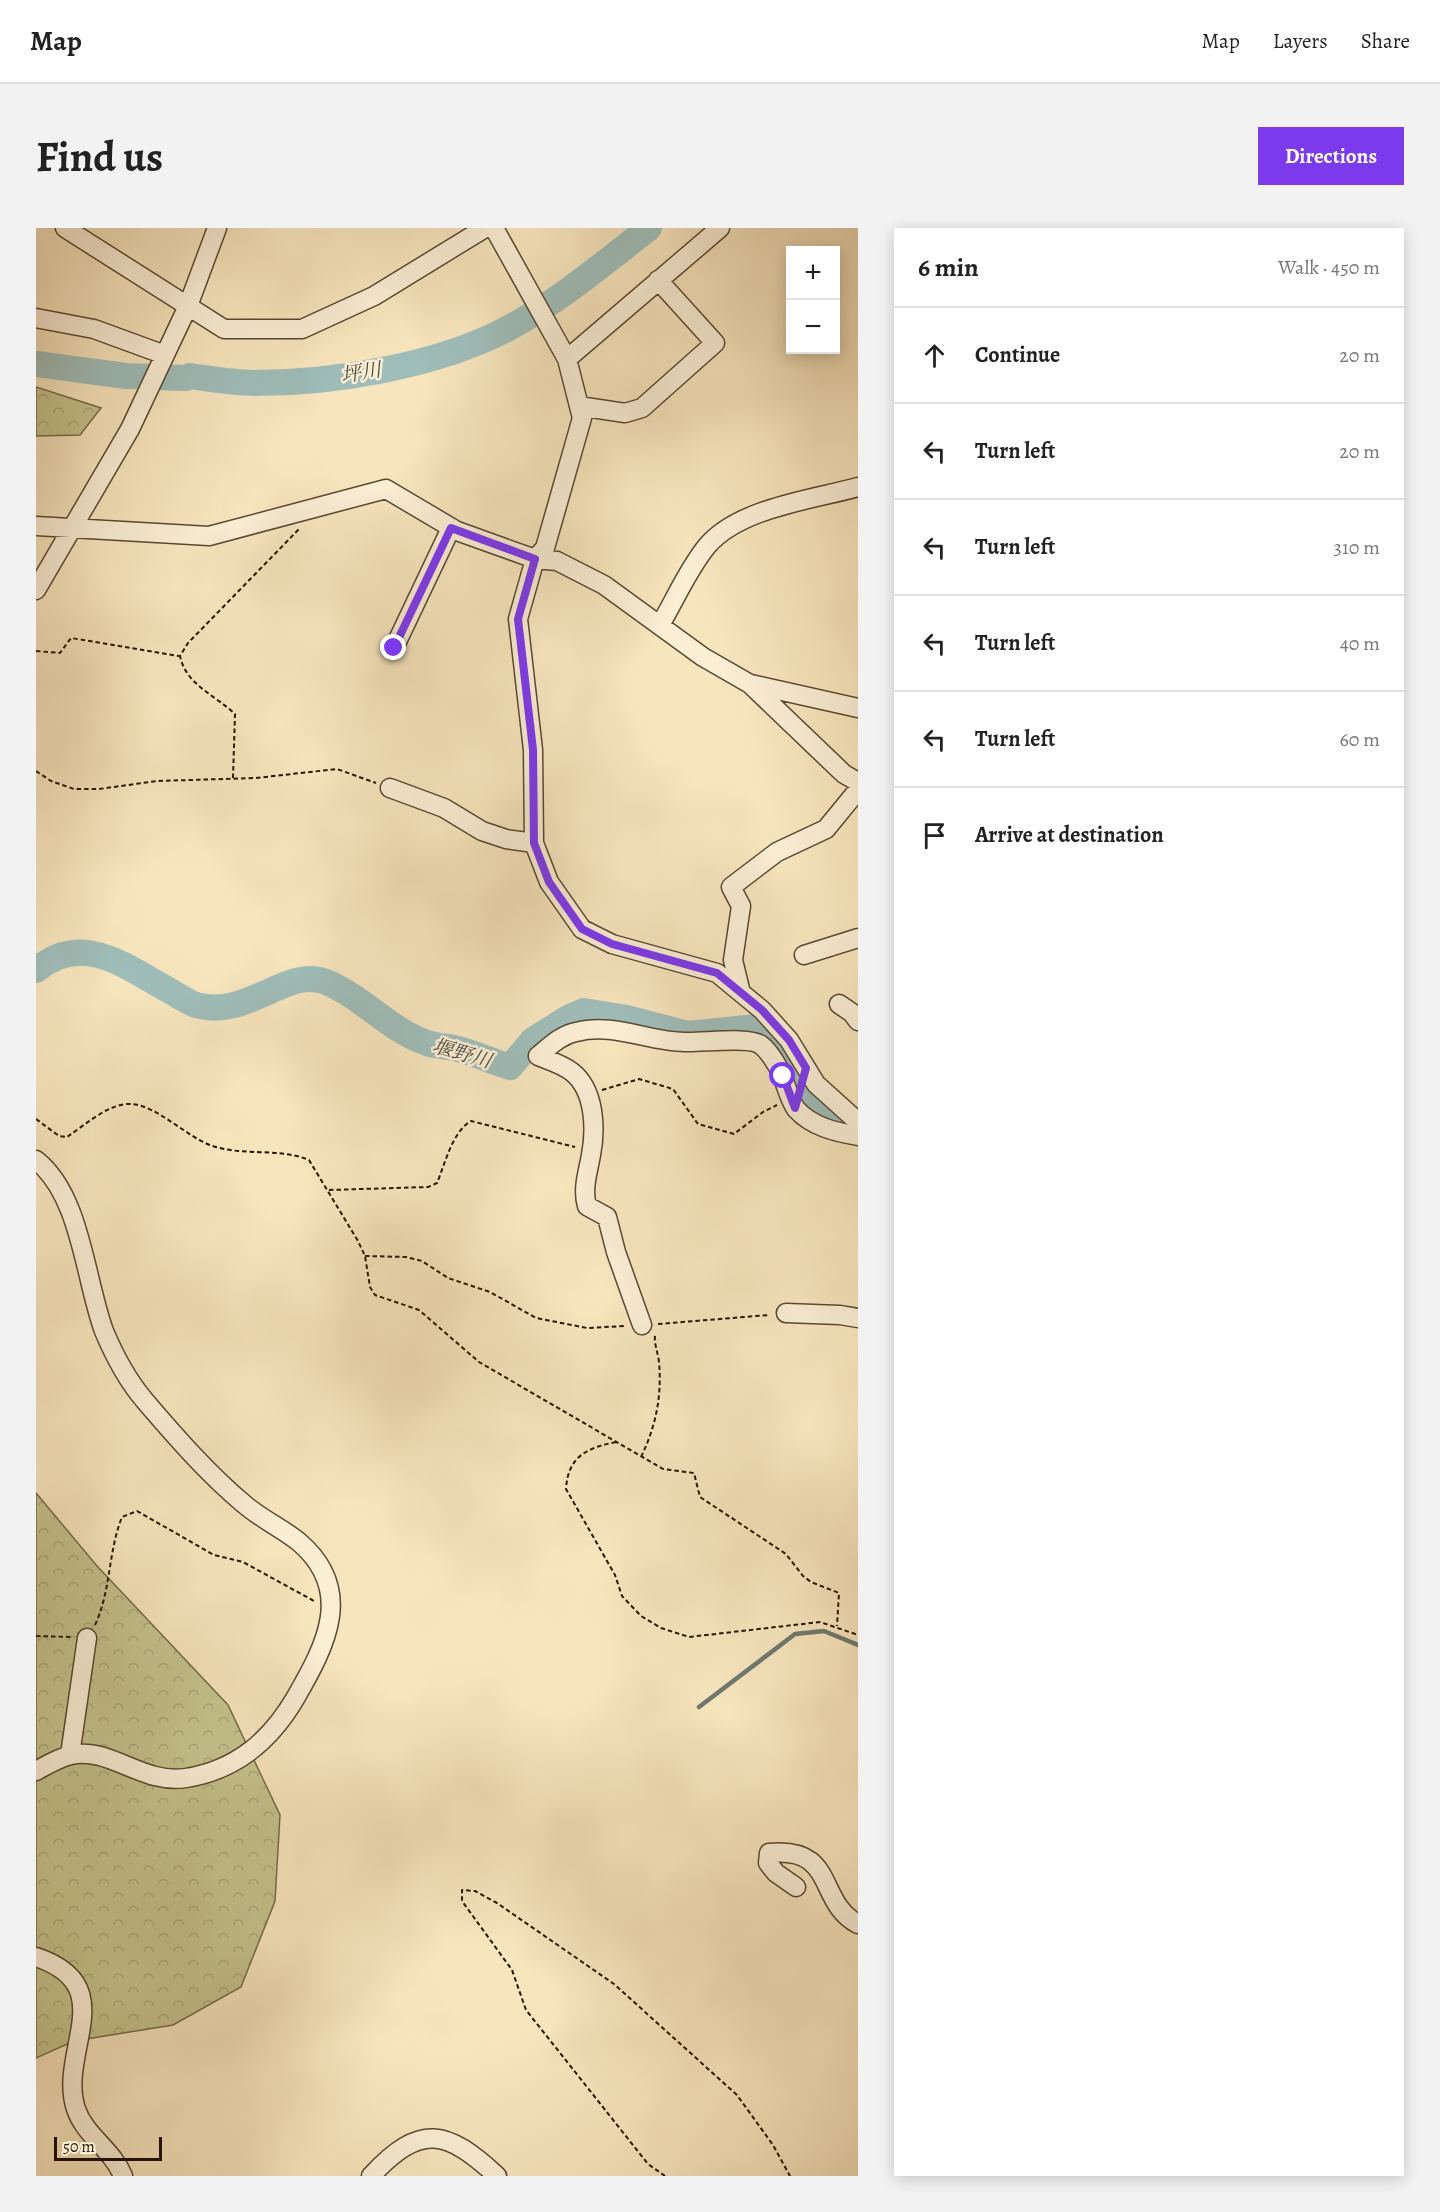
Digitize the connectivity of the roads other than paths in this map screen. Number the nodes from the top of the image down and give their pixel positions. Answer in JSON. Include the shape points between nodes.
{"nodes":[{"id":1,"x":65,"y":228,"type":"edge"},
{"id":2,"x":217,"y":228,"type":"edge"},
{"id":3,"x":485,"y":228,"type":"edge"},
{"id":4,"x":494,"y":228,"type":"edge"},
{"id":5,"x":720,"y":228,"type":"edge"},
{"id":6,"x":658,"y":280,"type":"junction"},
{"id":7,"x":188,"y":306,"type":"junction"},
{"id":8,"x":36,"y":318,"type":"edge"},
{"id":9,"x":567,"y":359,"type":"junction"},
{"id":10,"x":161,"y":363,"type":"junction"},
{"id":11,"x":579,"y":405,"type":"junction"},
{"id":12,"x":858,"y":487,"type":"edge"},
{"id":13,"x":36,"y":526,"type":"edge"},
{"id":14,"x":75,"y":527,"type":"junction"},
{"id":15,"x":451,"y":528,"type":"junction"},
{"id":16,"x":535,"y":559,"type":"junction"},
{"id":17,"x":36,"y":590,"type":"edge"},
{"id":18,"x":660,"y":625,"type":"junction"},
{"id":19,"x":394,"y":648,"type":"dead end"},
{"id":20,"x":750,"y":684,"type":"junction"},
{"id":21,"x":858,"y":708,"type":"edge"},
{"id":22,"x":858,"y":782,"type":"edge"},
{"id":23,"x":390,"y":788,"type":"road end"},
{"id":24,"x":858,"y":790,"type":"edge"},
{"id":25,"x":534,"y":843,"type":"junction"},
{"id":26,"x":858,"y":938,"type":"edge"},
{"id":27,"x":804,"y":955,"type":"dead end"},
{"id":28,"x":741,"y":993,"type":"junction"},
{"id":29,"x":838,"y":1004,"type":"dead end"},
{"id":30,"x":858,"y":1021,"type":"edge"},
{"id":31,"x":806,"y":1071,"type":"junction"},
{"id":32,"x":795,"y":1102,"type":"junction"},
{"id":33,"x":855,"y":1119,"type":"edge"},
{"id":34,"x":858,"y":1136,"type":"edge"},
{"id":35,"x":36,"y":1160,"type":"edge"},
{"id":36,"x":786,"y":1313,"type":"road end"},
{"id":37,"x":858,"y":1318,"type":"edge"},
{"id":38,"x":650,"y":1324,"type":"road end"},
{"id":39,"x":87,"y":1638,"type":"road end"},
{"id":40,"x":70,"y":1755,"type":"junction"},
{"id":41,"x":36,"y":1771,"type":"edge"},
{"id":42,"x":796,"y":1887,"type":"dead end"},
{"id":43,"x":858,"y":1924,"type":"edge"},
{"id":44,"x":36,"y":1957,"type":"edge"},
{"id":45,"x":123,"y":2176,"type":"edge"},
{"id":46,"x":371,"y":2176,"type":"edge"},
{"id":47,"x":497,"y":2176,"type":"edge"}],
"edges":[{"from":1,"to":7,"type":"street"},
{"from":2,"to":7,"type":"street"},
{"from":3,"to":7,"type":"street","via":[[374,296],[302,329],[224,329]]},
{"from":4,"to":9,"type":"street"},
{"from":5,"to":6,"type":"street"},
{"from":6,"to":9,"type":"street"},
{"from":6,"to":11,"type":"street","via":[[715,343],[642,408],[625,413]]},
{"from":7,"to":10,"type":"street"},
{"from":8,"to":10,"type":"street","via":[[94,329]]},
{"from":9,"to":11,"type":"street"},
{"from":10,"to":14,"type":"street","via":[[130,429]]},
{"from":11,"to":16,"type":"street","via":[[582,418],[545,548]]},
{"from":12,"to":18,"type":"street","via":[[731,524],[706,546]]},
{"from":13,"to":14,"type":"street"},
{"from":14,"to":15,"type":"street","via":[[209,536],[387,489]]},
{"from":14,"to":17,"type":"street"},
{"from":15,"to":16,"type":"street"},
{"from":15,"to":19,"type":"street"},
{"from":16,"to":18,"type":"street","via":[[557,561],[604,585]]},
{"from":16,"to":25,"type":"street","via":[[518,619],[533,750]]},
{"from":18,"to":20,"type":"street","via":[[703,657]]},
{"from":20,"to":21,"type":"street"},
{"from":20,"to":22,"type":"street","via":[[844,774]]},
{"from":23,"to":25,"type":"street","via":[[444,807],[482,831]]},
{"from":24,"to":28,"type":"street","via":[[826,829],[777,852],[731,887],[741,906],[733,960]]},
{"from":25,"to":28,"type":"street","via":[[549,882],[582,929],[612,944],[717,973]]},
{"from":26,"to":27,"type":"street"},
{"from":28,"to":31,"type":"street","via":[[789,1040]]},
{"from":29,"to":30,"type":"street"},
{"from":31,"to":32,"type":"street"},
{"from":31,"to":33,"type":"street"},
{"from":32,"to":34,"type":"street","via":[[825,1128]]},
{"from":32,"to":38,"type":"street","via":[[770,1053],[749,1039],[667,1042],[620,1030],[594,1029],[556,1040],[538,1056],[575,1074],[587,1092],[594,1120],[584,1195],[587,1206],[607,1216],[616,1252]]},
{"from":35,"to":40,"type":"street","via":[[57,1184],[68,1205],[104,1330],[122,1368],[144,1399],[228,1491],[298,1541],[317,1560],[327,1584],[330,1608],[329,1632],[321,1655],[284,1718],[268,1738],[232,1765],[184,1779],[154,1778],[106,1758]]},
{"from":36,"to":37,"type":"street"},
{"from":39,"to":40,"type":"street"},
{"from":40,"to":41,"type":"street"},
{"from":42,"to":43,"type":"street","via":[[768,1863],[769,1853],[795,1854],[813,1861],[843,1913]]},
{"from":44,"to":45,"type":"street","via":[[64,1972],[82,2001],[84,2017],[73,2063],[72,2097],[84,2125],[116,2160]]},
{"from":46,"to":47,"type":"street","via":[[405,2145],[438,2139],[470,2151]]}]}
